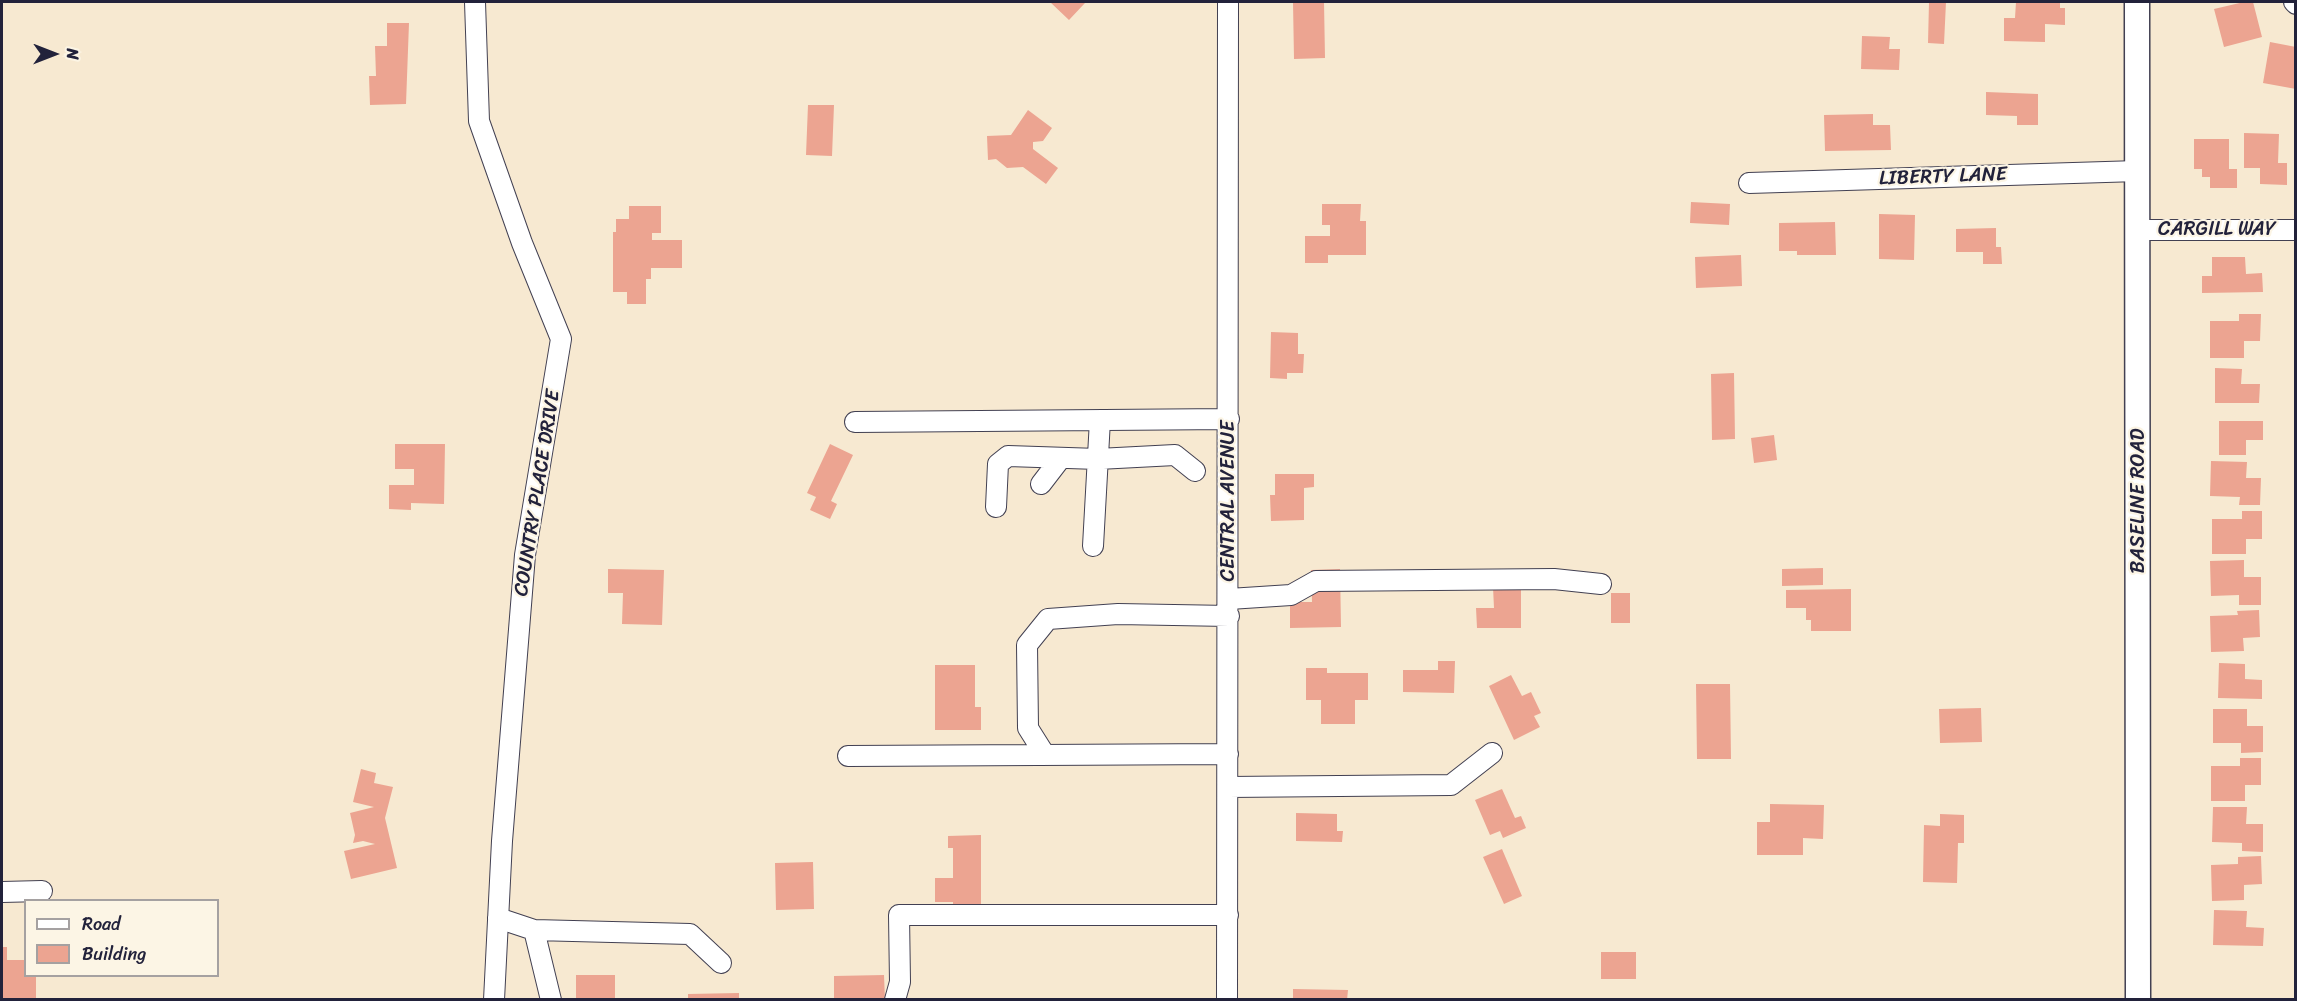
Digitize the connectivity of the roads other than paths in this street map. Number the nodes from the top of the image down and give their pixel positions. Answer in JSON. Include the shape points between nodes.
{"nodes":[{"id":1,"x":475,"y":2,"type":"edge"},
{"id":2,"x":1228,"y":2,"type":"edge"},
{"id":3,"x":2137,"y":2,"type":"edge"},
{"id":4,"x":2138,"y":171,"type":"junction"},
{"id":5,"x":1749,"y":183,"type":"dead end"},
{"id":6,"x":2138,"y":230,"type":"junction"},
{"id":7,"x":2295,"y":230,"type":"edge"},
{"id":8,"x":1229,"y":419,"type":"junction"},
{"id":9,"x":1100,"y":420,"type":"junction"},
{"id":10,"x":855,"y":422,"type":"dead end"},
{"id":11,"x":1061,"y":458,"type":"junction"},
{"id":12,"x":1098,"y":459,"type":"junction"},
{"id":13,"x":1195,"y":471,"type":"dead end"},
{"id":14,"x":1041,"y":484,"type":"dead end"},
{"id":15,"x":996,"y":507,"type":"dead end"},
{"id":16,"x":1093,"y":546,"type":"dead end"},
{"id":17,"x":1601,"y":584,"type":"dead end"},
{"id":18,"x":1229,"y":608,"type":"junction"},
{"id":19,"x":1492,"y":753,"type":"dead end"},
{"id":20,"x":1228,"y":754,"type":"junction"},
{"id":21,"x":1045,"y":755,"type":"junction"},
{"id":22,"x":848,"y":756,"type":"dead end"},
{"id":23,"x":1228,"y":786,"type":"junction"},
{"id":24,"x":42,"y":891,"type":"dead end"},
{"id":25,"x":2,"y":892,"type":"edge"},
{"id":26,"x":1228,"y":915,"type":"junction"},
{"id":27,"x":498,"y":918,"type":"junction"},
{"id":28,"x":534,"y":930,"type":"junction"},
{"id":29,"x":721,"y":963,"type":"dead end"},
{"id":30,"x":494,"y":999,"type":"edge"},
{"id":31,"x":551,"y":999,"type":"edge"},
{"id":32,"x":895,"y":999,"type":"edge"},
{"id":33,"x":1227,"y":999,"type":"edge"},
{"id":34,"x":2138,"y":999,"type":"edge"}],
"edges":[{"from":1,"to":27,"type":"street","name":"COUNTRY PLACE DRIVE","via":[[479,122],[561,339],[525,555]]},
{"from":2,"to":8,"type":"street","name":"CENTRAL AVENUE"},
{"from":3,"to":4,"type":"main road","name":"BASELINE ROAD"},
{"from":4,"to":5,"type":"street","name":"LIBERTY LANE"},
{"from":4,"to":6,"type":"main road","name":"BASELINE ROAD"},
{"from":6,"to":7,"type":"street","name":"CARGILL WAY"},
{"from":6,"to":34,"type":"main road","name":"BASELINE ROAD"},
{"from":8,"to":9,"type":"street"},
{"from":8,"to":18,"type":"street","name":"CENTRAL AVENUE"},
{"from":9,"to":10,"type":"street"},
{"from":9,"to":12,"type":"street"},
{"from":11,"to":12,"type":"street"},
{"from":11,"to":14,"type":"street"},
{"from":11,"to":15,"type":"street","via":[[1008,456],[998,464]]},
{"from":12,"to":13,"type":"street","via":[[1174,455]]},
{"from":12,"to":16,"type":"street"},
{"from":17,"to":18,"type":"street","via":[[1554,579],[1316,581],[1291,595]]},
{"from":18,"to":20,"type":"street","name":"CENTRAL AVENUE"},
{"from":18,"to":21,"type":"street","via":[[1048,619],[1027,645],[1028,728]]},
{"from":19,"to":23,"type":"street","via":[[1451,785]]},
{"from":20,"to":21,"type":"street"},
{"from":20,"to":23,"type":"street","name":"CENTRAL AVENUE"},
{"from":21,"to":22,"type":"street"},
{"from":23,"to":26,"type":"street","name":"CENTRAL AVENUE"},
{"from":24,"to":25,"type":"street"},
{"from":26,"to":32,"type":"street","via":[[899,915],[900,982]]},
{"from":26,"to":33,"type":"street","name":"CENTRAL AVENUE"},
{"from":27,"to":28,"type":"street"},
{"from":27,"to":30,"type":"street","name":"COUNTRY PLACE DRIVE"},
{"from":28,"to":29,"type":"street","via":[[690,934]]},
{"from":28,"to":31,"type":"street"}]}
